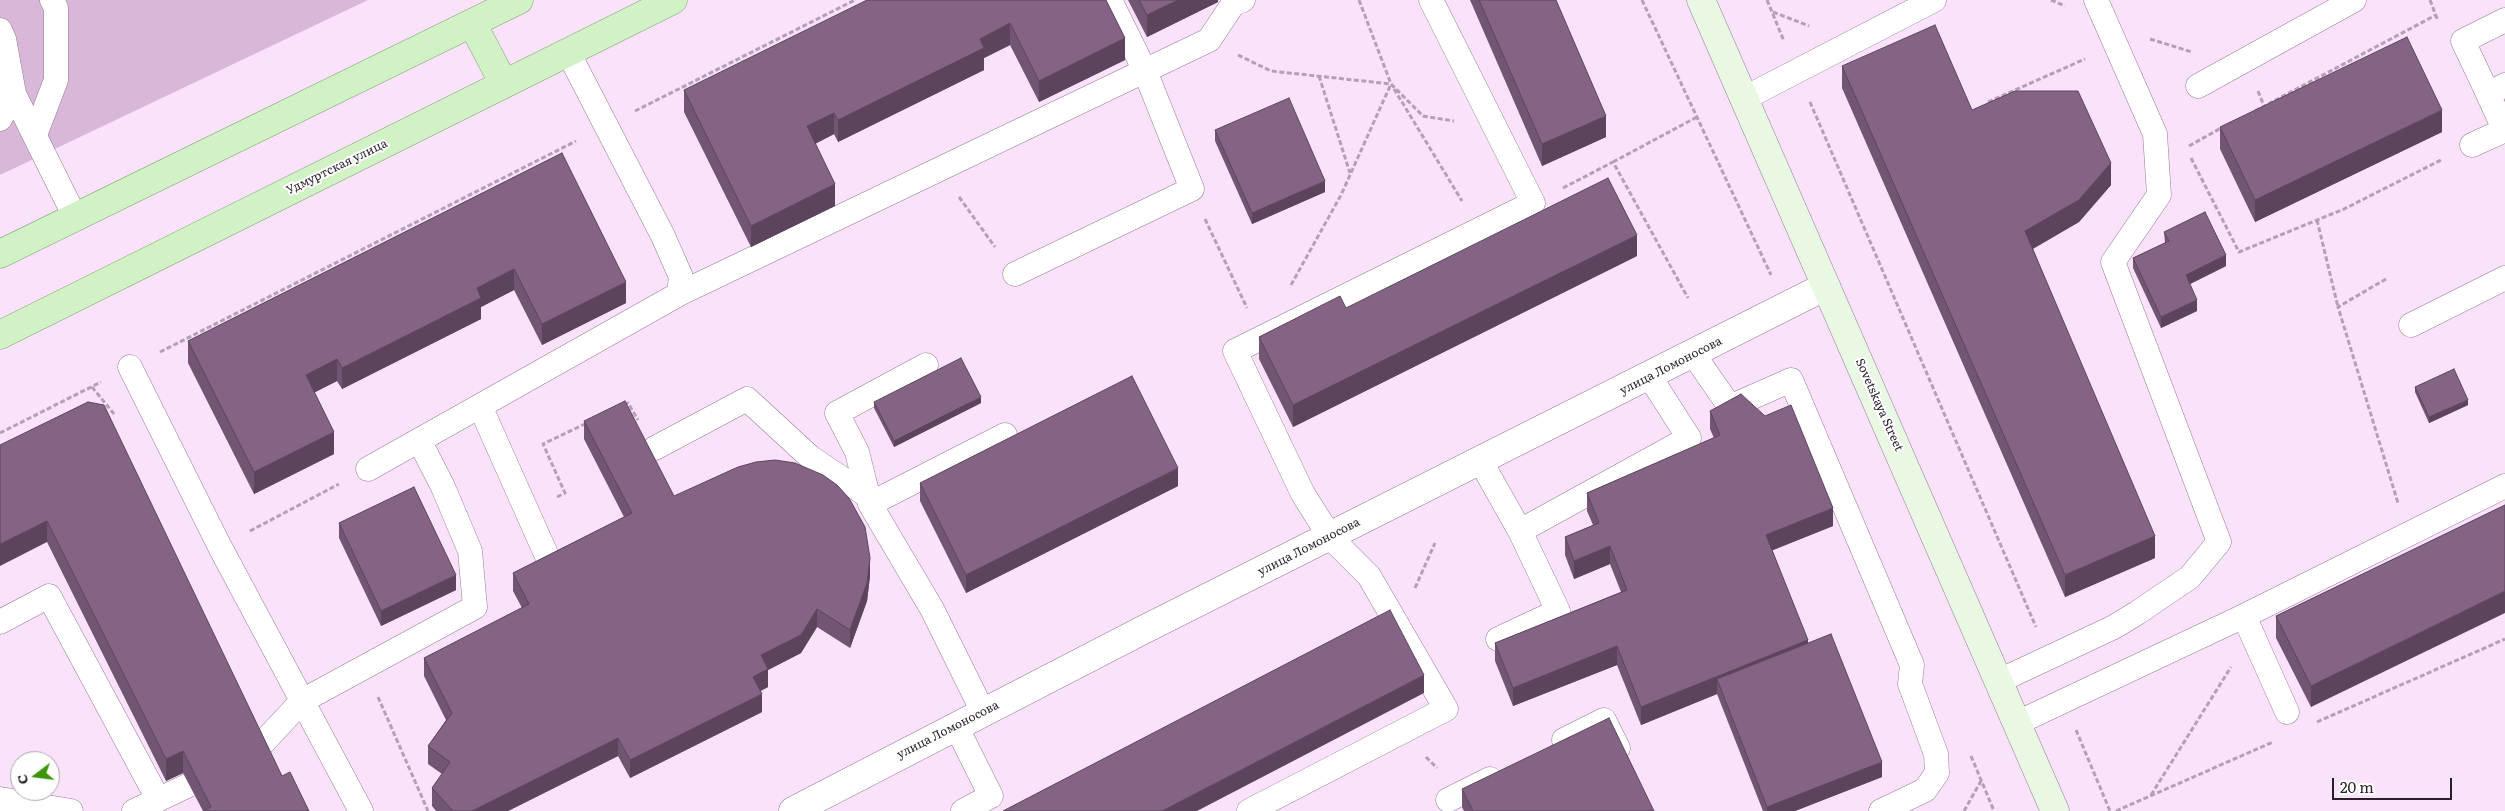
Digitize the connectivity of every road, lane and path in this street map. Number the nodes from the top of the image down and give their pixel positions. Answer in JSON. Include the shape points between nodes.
{"nodes":[{"id":1,"x":519,"y":0,"type":"edge"},
{"id":2,"x":673,"y":0,"type":"edge"},
{"id":3,"x":855,"y":0,"type":"edge"},
{"id":4,"x":1110,"y":0,"type":"edge"},
{"id":5,"x":1243,"y":0,"type":"edge"},
{"id":6,"x":1358,"y":0,"type":"edge"},
{"id":7,"x":1431,"y":0,"type":"edge"},
{"id":8,"x":1701,"y":0,"type":"edge"},
{"id":9,"x":1767,"y":0,"type":"edge"},
{"id":10,"x":1934,"y":0,"type":"edge"},
{"id":11,"x":2096,"y":0,"type":"edge"},
{"id":12,"x":2354,"y":0,"type":"edge"},
{"id":13,"x":2430,"y":0,"type":"edge"},
{"id":14,"x":60,"y":3,"type":"edge"},
{"id":15,"x":2436,"y":15,"type":"junction"},
{"id":16,"x":2505,"y":20,"type":"edge"},
{"id":17,"x":472,"y":23,"type":"junction"},
{"id":18,"x":2440,"y":29,"type":"dead end"},
{"id":19,"x":0,"y":30,"type":"edge"},
{"id":20,"x":1209,"y":40,"type":"junction"},
{"id":21,"x":2116,"y":45,"type":"junction"},
{"id":22,"x":568,"y":52,"type":"junction"},
{"id":23,"x":1145,"y":71,"type":"junction"},
{"id":24,"x":1796,"y":71,"type":"junction"},
{"id":25,"x":1319,"y":76,"type":"junction"},
{"id":26,"x":504,"y":84,"type":"junction"},
{"id":27,"x":1391,"y":84,"type":"junction"},
{"id":28,"x":7,"y":86,"type":"edge"},
{"id":29,"x":2198,"y":86,"type":"dead end"},
{"id":30,"x":2496,"y":89,"type":"edge"},
{"id":31,"x":1743,"y":99,"type":"junction"},
{"id":32,"x":1988,"y":102,"type":"edge"},
{"id":33,"x":2246,"y":115,"type":"edge"},
{"id":34,"x":1697,"y":117,"type":"dead end"},
{"id":35,"x":0,"y":119,"type":"edge"},
{"id":36,"x":1454,"y":121,"type":"dead end"},
{"id":37,"x":2229,"y":124,"type":"edge"},
{"id":38,"x":606,"y":126,"type":"junction"},
{"id":39,"x":2505,"y":131,"type":"edge"},
{"id":40,"x":35,"y":135,"type":"junction"},
{"id":41,"x":2472,"y":144,"type":"joint"},
{"id":42,"x":2185,"y":147,"type":"dead end"},
{"id":43,"x":2190,"y":156,"type":"dead end"},
{"id":44,"x":1613,"y":162,"type":"junction"},
{"id":45,"x":938,"y":170,"type":"junction"},
{"id":46,"x":1350,"y":174,"type":"junction"},
{"id":47,"x":1192,"y":189,"type":"junction"},
{"id":48,"x":1533,"y":203,"type":"junction"},
{"id":49,"x":75,"y":217,"type":"junction"},
{"id":50,"x":2317,"y":220,"type":"junction"},
{"id":51,"x":1480,"y":230,"type":"junction"},
{"id":52,"x":0,"y":254,"type":"edge"},
{"id":53,"x":1015,"y":274,"type":"joint"},
{"id":54,"x":2505,"y":278,"type":"edge"},
{"id":55,"x":2386,"y":279,"type":"dead end"},
{"id":56,"x":1826,"y":286,"type":"junction"},
{"id":57,"x":1289,"y":288,"type":"dead end"},
{"id":58,"x":680,"y":294,"type":"junction"},
{"id":59,"x":1688,"y":298,"type":"dead end"},
{"id":60,"x":2338,"y":307,"type":"junction"},
{"id":61,"x":2411,"y":325,"type":"dead end"},
{"id":62,"x":0,"y":335,"type":"edge"},
{"id":63,"x":1261,"y":338,"type":"junction"},
{"id":64,"x":1694,"y":355,"type":"junction"},
{"id":65,"x":926,"y":365,"type":"dead end"},
{"id":66,"x":130,"y":367,"type":"junction"},
{"id":67,"x":1650,"y":377,"type":"junction"},
{"id":68,"x":480,"y":406,"type":"junction"},
{"id":69,"x":619,"y":407,"type":"edge"},
{"id":70,"x":594,"y":420,"type":"edge"},
{"id":71,"x":0,"y":433,"type":"edge"},
{"id":72,"x":1005,"y":435,"type":"dead end"},
{"id":73,"x":419,"y":440,"type":"junction"},
{"id":74,"x":655,"y":448,"type":"joint"},
{"id":75,"x":1481,"y":462,"type":"junction"},
{"id":76,"x":368,"y":469,"type":"joint"},
{"id":77,"x":2505,"y":486,"type":"edge"},
{"id":78,"x":565,"y":493,"type":"dead end"},
{"id":79,"x":868,"y":499,"type":"junction"},
{"id":80,"x":1520,"y":530,"type":"junction"},
{"id":81,"x":2408,"y":535,"type":"junction"},
{"id":82,"x":1330,"y":537,"type":"junction"},
{"id":83,"x":1435,"y":543,"type":"dead end"},
{"id":84,"x":220,"y":547,"type":"junction"},
{"id":85,"x":546,"y":554,"type":"edge"},
{"id":86,"x":0,"y":622,"type":"edge"},
{"id":87,"x":2248,"y":624,"type":"junction"},
{"id":88,"x":1399,"y":626,"type":"junction"},
{"id":89,"x":1498,"y":639,"type":"dead end"},
{"id":90,"x":2049,"y":658,"type":"junction"},
{"id":91,"x":1999,"y":681,"type":"junction"},
{"id":92,"x":376,"y":692,"type":"dead end"},
{"id":93,"x":302,"y":701,"type":"junction"},
{"id":94,"x":2064,"y":702,"type":"junction"},
{"id":95,"x":983,"y":712,"type":"junction"},
{"id":96,"x":2287,"y":712,"type":"dead end"},
{"id":97,"x":2017,"y":723,"type":"junction"},
{"id":98,"x":956,"y":726,"type":"junction"},
{"id":99,"x":1400,"y":733,"type":"junction"},
{"id":100,"x":259,"y":747,"type":"edge"},
{"id":101,"x":1543,"y":751,"type":"edge"},
{"id":102,"x":1508,"y":770,"type":"edge"},
{"id":103,"x":1627,"y":770,"type":"edge"},
{"id":104,"x":1981,"y":782,"type":"dead end"},
{"id":105,"x":189,"y":785,"type":"edge"},
{"id":106,"x":1456,"y":796,"type":"joint"},
{"id":107,"x":2150,"y":796,"type":"dead end"},
{"id":108,"x":0,"y":799,"type":"edge"},
{"id":109,"x":158,"y":800,"type":"junction"},
{"id":110,"x":71,"y":811,"type":"edge"},
{"id":111,"x":134,"y":811,"type":"edge"},
{"id":112,"x":361,"y":811,"type":"edge"},
{"id":113,"x":428,"y":811,"type":"edge"},
{"id":114,"x":793,"y":811,"type":"edge"},
{"id":115,"x":963,"y":811,"type":"edge"},
{"id":116,"x":1249,"y":811,"type":"edge"},
{"id":117,"x":1881,"y":811,"type":"edge"},
{"id":118,"x":1964,"y":811,"type":"edge"},
{"id":119,"x":2055,"y":811,"type":"edge"},
{"id":120,"x":2110,"y":811,"type":"edge"}],
"edges":[{"from":1,"to":17,"type":"main road"},
{"from":2,"to":22,"type":"main road","name":"Удмуртская улица"},
{"from":3,"to":38,"type":"path"},
{"from":4,"to":23,"type":"lane"},
{"from":5,"to":20,"type":"lane","via":[[1233,4]]},
{"from":6,"to":27,"type":"path"},
{"from":7,"to":48,"type":"lane"},
{"from":8,"to":31,"type":"main road","name":"Sovetskaya Street"},
{"from":9,"to":24,"type":"path"},
{"from":10,"to":24,"type":"lane"},
{"from":11,"to":21,"type":"lane"},
{"from":12,"to":29,"type":"lane"},
{"from":13,"to":15,"type":"path"},
{"from":14,"to":40,"type":"lane","via":[[56,80]]},
{"from":15,"to":18,"type":"path"},
{"from":15,"to":33,"type":"path"},
{"from":16,"to":30,"type":"lane","via":[[2463,41]]},
{"from":17,"to":26,"type":"main road"},
{"from":17,"to":49,"type":"main road"},
{"from":19,"to":28,"type":"lane","via":[[4,39]]},
{"from":20,"to":23,"type":"lane"},
{"from":20,"to":25,"type":"path","via":[[1272,71]]},
{"from":21,"to":32,"type":"path"},
{"from":21,"to":90,"type":"lane","via":[[2155,134],[2159,195],[2113,262],[2219,542],[2190,577],[2114,627]]},
{"from":22,"to":26,"type":"main road","name":"Удмуртская улица"},
{"from":22,"to":38,"type":"lane"},
{"from":23,"to":45,"type":"lane"},
{"from":23,"to":47,"type":"lane"},
{"from":24,"to":31,"type":"lane"},
{"from":24,"to":90,"type":"path"},
{"from":25,"to":27,"type":"path"},
{"from":25,"to":46,"type":"path"},
{"from":26,"to":62,"type":"main road","name":"Удмуртская улица"},
{"from":27,"to":36,"type":"path","via":[[1423,116]]},
{"from":27,"to":46,"type":"path"},
{"from":27,"to":51,"type":"path"},
{"from":28,"to":35,"type":"lane"},
{"from":28,"to":40,"type":"lane"},
{"from":30,"to":39,"type":"lane"},
{"from":31,"to":56,"type":"main road","name":"Sovetskaya Street"},
{"from":34,"to":44,"type":"path"},
{"from":37,"to":42,"type":"path"},
{"from":38,"to":58,"type":"lane","via":[[664,236],[681,277]]},
{"from":38,"to":66,"type":"path"},
{"from":39,"to":41,"type":"lane"},
{"from":40,"to":49,"type":"lane"},
{"from":41,"to":50,"type":"path"},
{"from":43,"to":50,"type":"path","via":[[2239,252]]},
{"from":44,"to":48,"type":"path"},
{"from":44,"to":59,"type":"path"},
{"from":45,"to":53,"type":"path"},
{"from":45,"to":58,"type":"lane"},
{"from":46,"to":57,"type":"path"},
{"from":47,"to":53,"type":"lane"},
{"from":47,"to":63,"type":"path"},
{"from":48,"to":51,"type":"lane"},
{"from":49,"to":52,"type":"main road"},
{"from":50,"to":60,"type":"path"},
{"from":51,"to":63,"type":"lane"},
{"from":54,"to":61,"type":"lane"},
{"from":55,"to":60,"type":"path"},
{"from":56,"to":64,"type":"street","name":"улица Ломоносова"},
{"from":56,"to":91,"type":"main road","name":"Sovetskaya Street"},
{"from":58,"to":68,"type":"lane"},
{"from":60,"to":81,"type":"path"},
{"from":63,"to":82,"type":"lane","via":[[1235,352],[1303,494]]},
{"from":64,"to":67,"type":"street","name":"улица Ломоносова"},
{"from":64,"to":117,"type":"lane","via":[[1730,407],[1791,380],[1912,665],[1910,684],[1936,754],[1937,773],[1925,790]]},
{"from":65,"to":79,"type":"lane","via":[[837,412],[857,452]]},
{"from":66,"to":71,"type":"path"},
{"from":66,"to":84,"type":"lane"},
{"from":67,"to":75,"type":"street","name":"улица Ломоносова"},
{"from":67,"to":80,"type":"lane","via":[[1689,438]]},
{"from":68,"to":73,"type":"lane"},
{"from":68,"to":85,"type":"lane"},
{"from":69,"to":74,"type":"path","via":[[628,403]]},
{"from":70,"to":78,"type":"path","via":[[543,444]]},
{"from":72,"to":79,"type":"lane"},
{"from":73,"to":76,"type":"lane"},
{"from":73,"to":93,"type":"lane","via":[[470,551],[475,607]]},
{"from":74,"to":79,"type":"lane","via":[[747,399],[810,457]]},
{"from":75,"to":80,"type":"lane"},
{"from":75,"to":82,"type":"street","name":"улица Ломоносова"},
{"from":76,"to":84,"type":"path"},
{"from":77,"to":81,"type":"lane"},
{"from":79,"to":95,"type":"lane","via":[[932,609]]},
{"from":80,"to":89,"type":"lane","via":[[1558,611]]},
{"from":81,"to":87,"type":"lane"},
{"from":82,"to":88,"type":"lane","via":[[1369,576]]},
{"from":82,"to":95,"type":"street","name":"улица Ломоносова"},
{"from":83,"to":88,"type":"path"},
{"from":84,"to":93,"type":"lane"},
{"from":86,"to":109,"type":"lane","via":[[49,596]]},
{"from":87,"to":94,"type":"lane"},
{"from":87,"to":96,"type":"lane"},
{"from":87,"to":107,"type":"path"},
{"from":88,"to":99,"type":"lane","via":[[1446,709]]},
{"from":90,"to":91,"type":"lane"},
{"from":91,"to":97,"type":"main road","name":"Sovetskaya Street"},
{"from":92,"to":113,"type":"path"},
{"from":93,"to":100,"type":"lane"},
{"from":93,"to":112,"type":"lane"},
{"from":94,"to":97,"type":"lane"},
{"from":94,"to":120,"type":"path"},
{"from":95,"to":98,"type":"street","name":"улица Ломоносова"},
{"from":97,"to":119,"type":"main road","name":"Sovetskaya Street"},
{"from":98,"to":114,"type":"street","name":"улица Ломоносова"},
{"from":98,"to":115,"type":"lane","via":[[991,796]]},
{"from":99,"to":106,"type":"path"},
{"from":99,"to":116,"type":"lane"},
{"from":101,"to":103,"type":"lane","via":[[1604,720]]},
{"from":102,"to":106,"type":"lane"},
{"from":104,"to":118,"type":"path"},
{"from":105,"to":109,"type":"lane"},
{"from":108,"to":110,"type":"lane"},
{"from":109,"to":111,"type":"lane"}]}
